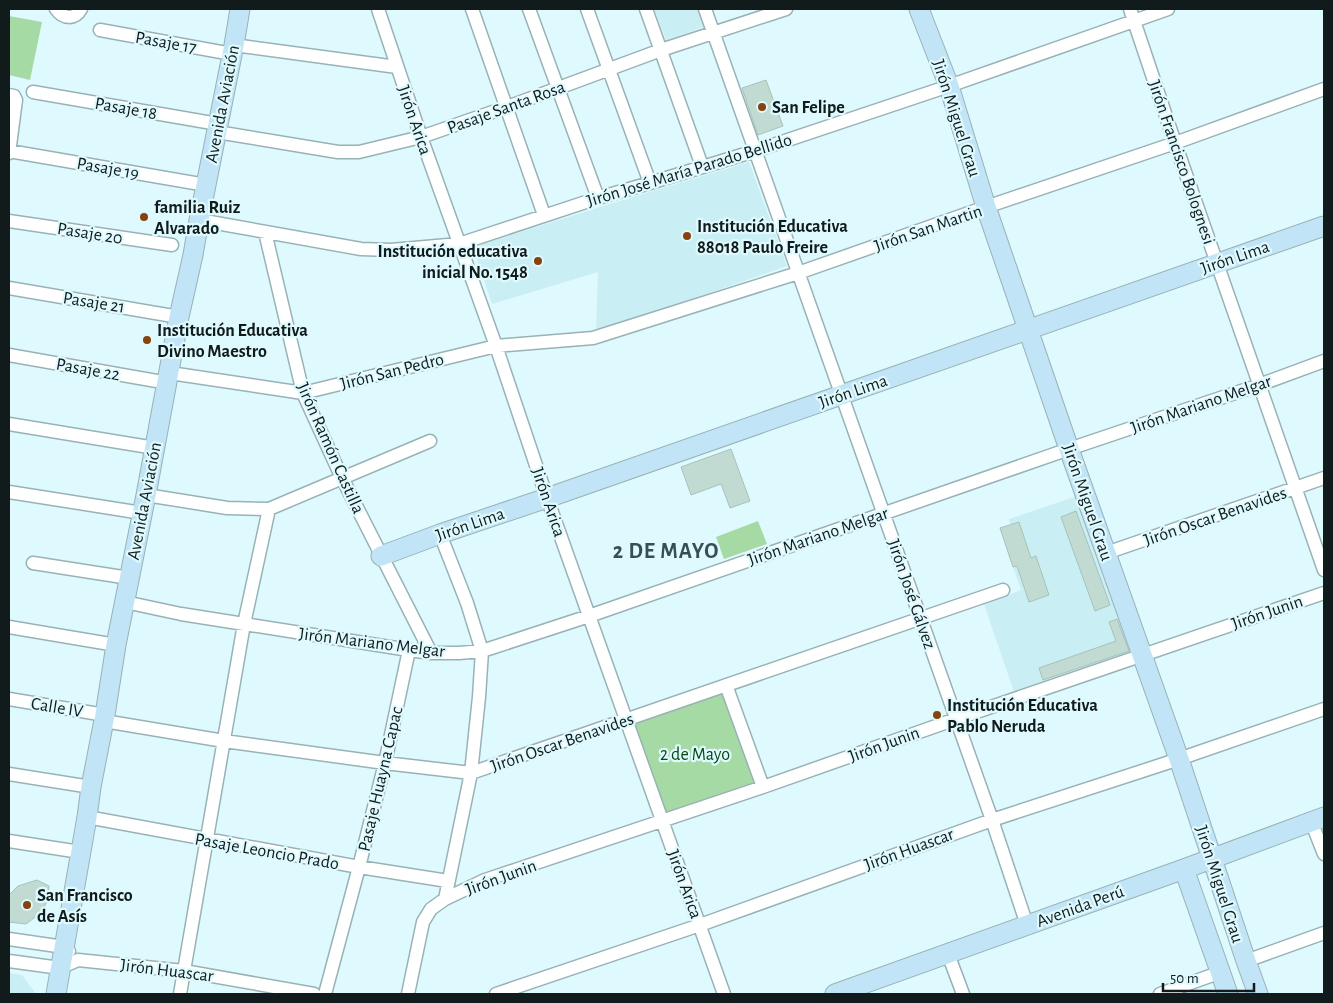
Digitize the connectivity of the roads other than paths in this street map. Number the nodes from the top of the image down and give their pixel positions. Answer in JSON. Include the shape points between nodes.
{"nodes":[{"id":1,"x":56,"y":9,"type":"edge"},
{"id":2,"x":80,"y":9,"type":"edge"},
{"id":3,"x":240,"y":9,"type":"edge"},
{"id":4,"x":380,"y":9,"type":"edge"},
{"id":5,"x":472,"y":9,"type":"edge"},
{"id":6,"x":529,"y":9,"type":"edge"},
{"id":7,"x":587,"y":9,"type":"edge"},
{"id":8,"x":646,"y":9,"type":"edge"},
{"id":9,"x":705,"y":9,"type":"edge"},
{"id":10,"x":786,"y":9,"type":"edge"},
{"id":11,"x":919,"y":9,"type":"edge"},
{"id":12,"x":1168,"y":9,"type":"edge"},
{"id":13,"x":1132,"y":15,"type":"edge"},
{"id":14,"x":100,"y":30,"type":"dead end"},
{"id":15,"x":714,"y":33,"type":"junction"},
{"id":16,"x":233,"y":50,"type":"junction"},
{"id":17,"x":661,"y":50,"type":"junction"},
{"id":18,"x":397,"y":67,"type":"junction"},
{"id":19,"x":609,"y":70,"type":"junction"},
{"id":20,"x":948,"y":86,"type":"junction"},
{"id":21,"x":557,"y":88,"type":"junction"},
{"id":22,"x":1324,"y":88,"type":"edge"},
{"id":23,"x":33,"y":92,"type":"dead end"},
{"id":24,"x":9,"y":95,"type":"edge"},
{"id":25,"x":507,"y":107,"type":"junction"},
{"id":26,"x":218,"y":128,"type":"junction"},
{"id":27,"x":421,"y":137,"type":"junction"},
{"id":28,"x":1175,"y":143,"type":"junction"},
{"id":29,"x":755,"y":151,"type":"junction"},
{"id":30,"x":9,"y":152,"type":"edge"},
{"id":31,"x":702,"y":166,"type":"junction"},
{"id":32,"x":650,"y":183,"type":"junction"},
{"id":33,"x":206,"y":185,"type":"junction"},
{"id":34,"x":598,"y":198,"type":"junction"},
{"id":35,"x":986,"y":207,"type":"junction"},
{"id":36,"x":544,"y":215,"type":"junction"},
{"id":37,"x":199,"y":220,"type":"junction"},
{"id":38,"x":9,"y":221,"type":"edge"},
{"id":39,"x":1324,"y":226,"type":"edge"},
{"id":40,"x":265,"y":232,"type":"junction"},
{"id":41,"x":459,"y":244,"type":"junction"},
{"id":42,"x":172,"y":245,"type":"dead end"},
{"id":43,"x":1217,"y":263,"type":"junction"},
{"id":44,"x":798,"y":273,"type":"junction"},
{"id":45,"x":9,"y":288,"type":"edge"},
{"id":46,"x":180,"y":317,"type":"junction"},
{"id":47,"x":1028,"y":330,"type":"junction"},
{"id":48,"x":496,"y":346,"type":"junction"},
{"id":49,"x":9,"y":355,"type":"edge"},
{"id":50,"x":1324,"y":361,"type":"edge"},
{"id":51,"x":169,"y":378,"type":"junction"},
{"id":52,"x":1259,"y":385,"type":"junction"},
{"id":53,"x":303,"y":393,"type":"junction"},
{"id":54,"x":841,"y":395,"type":"junction"},
{"id":55,"x":9,"y":424,"type":"edge"},
{"id":56,"x":430,"y":441,"type":"dead end"},
{"id":57,"x":155,"y":448,"type":"junction"},
{"id":58,"x":1069,"y":448,"type":"junction"},
{"id":59,"x":342,"y":478,"type":"junction"},
{"id":60,"x":1324,"y":478,"type":"edge"},
{"id":61,"x":1296,"y":488,"type":"junction"},
{"id":62,"x":9,"y":492,"type":"edge"},
{"id":63,"x":547,"y":498,"type":"junction"},
{"id":64,"x":144,"y":504,"type":"junction"},
{"id":65,"x":269,"y":509,"type":"junction"},
{"id":66,"x":883,"y":513,"type":"junction"},
{"id":67,"x":440,"y":534,"type":"junction"},
{"id":68,"x":1106,"y":553,"type":"junction"},
{"id":69,"x":381,"y":556,"type":"junction"},
{"id":70,"x":33,"y":563,"type":"dead end"},
{"id":71,"x":1324,"y":570,"type":"edge"},
{"id":72,"x":129,"y":578,"type":"junction"},
{"id":73,"x":1003,"y":590,"type":"dead end"},
{"id":74,"x":1324,"y":592,"type":"edge"},
{"id":75,"x":125,"y":602,"type":"junction"},
{"id":76,"x":589,"y":616,"type":"junction"},
{"id":77,"x":920,"y":619,"type":"junction"},
{"id":78,"x":244,"y":624,"type":"junction"},
{"id":79,"x":9,"y":628,"type":"edge"},
{"id":80,"x":111,"y":645,"type":"junction"},
{"id":81,"x":410,"y":650,"type":"junction"},
{"id":82,"x":482,"y":651,"type":"junction"},
{"id":83,"x":431,"y":653,"type":"junction"},
{"id":84,"x":1142,"y":655,"type":"junction"},
{"id":85,"x":726,"y":685,"type":"junction"},
{"id":86,"x":9,"y":699,"type":"edge"},
{"id":87,"x":1324,"y":708,"type":"edge"},
{"id":88,"x":104,"y":718,"type":"junction"},
{"id":89,"x":626,"y":719,"type":"junction"},
{"id":90,"x":956,"y":719,"type":"junction"},
{"id":91,"x":224,"y":741,"type":"junction"},
{"id":92,"x":1179,"y":759,"type":"junction"},
{"id":93,"x":385,"y":763,"type":"junction"},
{"id":94,"x":471,"y":773,"type":"junction"},
{"id":95,"x":9,"y":774,"type":"edge"},
{"id":96,"x":91,"y":787,"type":"junction"},
{"id":97,"x":763,"y":787,"type":"junction"},
{"id":98,"x":87,"y":817,"type":"junction"},
{"id":99,"x":1318,"y":819,"type":"edge"},
{"id":100,"x":992,"y":820,"type":"junction"},
{"id":101,"x":663,"y":821,"type":"junction"},
{"id":102,"x":207,"y":840,"type":"junction"},
{"id":103,"x":9,"y":841,"type":"edge"},
{"id":104,"x":80,"y":852,"type":"junction"},
{"id":105,"x":1324,"y":854,"type":"edge"},
{"id":106,"x":1212,"y":858,"type":"junction"},
{"id":107,"x":359,"y":867,"type":"junction"},
{"id":108,"x":1184,"y":869,"type":"junction"},
{"id":109,"x":448,"y":881,"type":"junction"},
{"id":110,"x":445,"y":899,"type":"junction"},
{"id":111,"x":700,"y":925,"type":"junction"},
{"id":112,"x":1027,"y":925,"type":"junction"},
{"id":113,"x":1324,"y":932,"type":"edge"},
{"id":114,"x":9,"y":939,"type":"edge"},
{"id":115,"x":64,"y":947,"type":"junction"},
{"id":116,"x":948,"y":954,"type":"junction"},
{"id":117,"x":9,"y":960,"type":"edge"},
{"id":118,"x":78,"y":960,"type":"junction"},
{"id":119,"x":1246,"y":961,"type":"junction"},
{"id":120,"x":60,"y":968,"type":"junction"},
{"id":121,"x":184,"y":971,"type":"junction"},
{"id":122,"x":1221,"y":972,"type":"junction"},
{"id":123,"x":56,"y":994,"type":"edge"},
{"id":124,"x":180,"y":994,"type":"edge"},
{"id":125,"x":314,"y":994,"type":"edge"},
{"id":126,"x":325,"y":994,"type":"edge"},
{"id":127,"x":408,"y":994,"type":"edge"},
{"id":128,"x":496,"y":994,"type":"edge"},
{"id":129,"x":724,"y":994,"type":"edge"},
{"id":130,"x":838,"y":994,"type":"edge"},
{"id":131,"x":963,"y":994,"type":"edge"},
{"id":132,"x":1160,"y":994,"type":"edge"},
{"id":133,"x":1228,"y":994,"type":"edge"},
{"id":134,"x":1258,"y":994,"type":"edge"}],
"edges":[{"from":1,"to":2,"type":"street","via":[[65,17],[73,17]]},
{"from":3,"to":16,"type":"street","name":"Avenida Aviación"},
{"from":4,"to":18,"type":"street","name":"Jirón Arica"},
{"from":5,"to":25,"type":"street"},
{"from":6,"to":21,"type":"street"},
{"from":7,"to":19,"type":"street"},
{"from":8,"to":17,"type":"street"},
{"from":9,"to":15,"type":"street","name":"Jirón José Gálvez"},
{"from":10,"to":15,"type":"street","name":"Pasaje Santa Rosa"},
{"from":11,"to":20,"type":"street","name":"Jirón Miguel Grau"},
{"from":12,"to":13,"type":"street","name":"Jirón José María Parado Bellido"},
{"from":13,"to":20,"type":"street","name":"Jirón José María Parado Bellido"},
{"from":13,"to":28,"type":"street","name":"Jirón Francisco Bolognesi"},
{"from":14,"to":16,"type":"street","name":"Pasaje 17"},
{"from":15,"to":17,"type":"street","name":"Pasaje Santa Rosa"},
{"from":15,"to":29,"type":"street","name":"Jirón José Gálvez"},
{"from":16,"to":18,"type":"street","name":"Pasaje 17"},
{"from":16,"to":26,"type":"street","name":"Avenida Aviación"},
{"from":17,"to":19,"type":"street","name":"Pasaje Santa Rosa"},
{"from":17,"to":31,"type":"street"},
{"from":18,"to":27,"type":"street","name":"Jirón Arica"},
{"from":19,"to":21,"type":"street","name":"Pasaje Santa Rosa"},
{"from":19,"to":32,"type":"street"},
{"from":20,"to":29,"type":"street","name":"Jirón José María Parado Bellido"},
{"from":20,"to":35,"type":"street","name":"Jirón Miguel Grau"},
{"from":21,"to":25,"type":"street","name":"Pasaje Santa Rosa"},
{"from":21,"to":34,"type":"street"},
{"from":22,"to":28,"type":"street","name":"Jirón San Martin"},
{"from":23,"to":26,"type":"street","name":"Pasaje 18"},
{"from":24,"to":30,"type":"street","via":[[16,100]]},
{"from":25,"to":27,"type":"street","name":"Pasaje Santa Rosa"},
{"from":25,"to":36,"type":"street"},
{"from":26,"to":27,"type":"street","name":"Pasaje Santa Rosa","via":[[338,152],[359,152]]},
{"from":26,"to":33,"type":"street","name":"Avenida Aviación"},
{"from":27,"to":41,"type":"street","name":"Jirón Arica"},
{"from":28,"to":35,"type":"street","name":"Jirón San Martin"},
{"from":28,"to":43,"type":"street","name":"Jirón Francisco Bolognesi"},
{"from":29,"to":31,"type":"street","name":"Jirón José María Parado Bellido"},
{"from":29,"to":44,"type":"street","name":"Jirón José Gálvez"},
{"from":30,"to":33,"type":"street","name":"Pasaje 19"},
{"from":31,"to":32,"type":"street","name":"Jirón José María Parado Bellido"},
{"from":32,"to":34,"type":"street","name":"Jirón José María Parado Bellido"},
{"from":33,"to":37,"type":"street","name":"Avenida Aviación"},
{"from":34,"to":36,"type":"street","name":"Jirón José María Parado Bellido"},
{"from":35,"to":44,"type":"street","name":"Jirón San Martin"},
{"from":35,"to":47,"type":"street","name":"Jirón Miguel Grau"},
{"from":36,"to":41,"type":"street","name":"Jirón José María Parado Bellido"},
{"from":37,"to":40,"type":"street","name":"Jirón José María Parado Bellido"},
{"from":37,"to":46,"type":"street","name":"Avenida Aviación"},
{"from":38,"to":42,"type":"street","name":"Pasaje 20"},
{"from":39,"to":43,"type":"street","name":"Jirón Lima"},
{"from":40,"to":41,"type":"street","name":"Jirón José María Parado Bellido","via":[[361,249],[391,250]]},
{"from":40,"to":53,"type":"street","name":"Jirón Ramón Castilla"},
{"from":41,"to":48,"type":"street","name":"Jirón Arica"},
{"from":43,"to":47,"type":"street","name":"Jirón Lima"},
{"from":43,"to":52,"type":"street","name":"Jirón Francisco Bolognesi"},
{"from":44,"to":48,"type":"street","name":"Jirón San Martin","via":[[593,338]]},
{"from":44,"to":54,"type":"street","name":"Jirón José Gálvez"},
{"from":45,"to":46,"type":"street","name":"Pasaje 21"},
{"from":46,"to":51,"type":"street","name":"Avenida Aviación"},
{"from":47,"to":54,"type":"street","name":"Jirón Lima"},
{"from":47,"to":58,"type":"street","name":"Jirón Miguel Grau"},
{"from":48,"to":53,"type":"street","name":"Jirón San Pedro"},
{"from":48,"to":63,"type":"street","name":"Jirón Arica"},
{"from":49,"to":51,"type":"street","name":"Pasaje 22"},
{"from":50,"to":52,"type":"street","name":"Jirón Mariano Melgar"},
{"from":51,"to":53,"type":"street","name":"Jirón San Pedro"},
{"from":51,"to":57,"type":"street","name":"Avenida Aviación"},
{"from":52,"to":58,"type":"street","name":"Jirón Mariano Melgar"},
{"from":52,"to":61,"type":"street","name":"Jirón Francisco Bolognesi"},
{"from":53,"to":59,"type":"street","name":"Jirón Ramón Castilla"},
{"from":54,"to":63,"type":"street","name":"Jirón Lima"},
{"from":54,"to":66,"type":"street","name":"Jirón José Gálvez"},
{"from":55,"to":57,"type":"street"},
{"from":56,"to":59,"type":"street"},
{"from":57,"to":64,"type":"street","name":"Avenida Aviación"},
{"from":58,"to":66,"type":"street","name":"Jirón Mariano Melgar"},
{"from":58,"to":68,"type":"street","name":"Jirón Miguel Grau"},
{"from":59,"to":65,"type":"street"},
{"from":59,"to":69,"type":"street","name":"Jirón Ramón Castilla"},
{"from":60,"to":61,"type":"street","name":"Jirón Oscar Benavides"},
{"from":61,"to":68,"type":"street","name":"Jirón Oscar Benavides"},
{"from":61,"to":71,"type":"street","name":"Jirón Francisco Bolognesi"},
{"from":62,"to":64,"type":"street"},
{"from":63,"to":67,"type":"street","name":"Jirón Lima"},
{"from":63,"to":76,"type":"street","name":"Jirón Arica"},
{"from":64,"to":65,"type":"street"},
{"from":64,"to":72,"type":"street","name":"Avenida Aviación"},
{"from":65,"to":78,"type":"street"},
{"from":66,"to":76,"type":"street","name":"Jirón Mariano Melgar"},
{"from":66,"to":77,"type":"street","name":"Jirón José Gálvez"},
{"from":67,"to":69,"type":"street","name":"Jirón Lima"},
{"from":67,"to":82,"type":"street"},
{"from":68,"to":84,"type":"street","name":"Jirón Miguel Grau"},
{"from":69,"to":83,"type":"street","name":"Jirón Ramón Castilla"},
{"from":70,"to":72,"type":"street"},
{"from":72,"to":75,"type":"street","name":"Avenida Aviación"},
{"from":73,"to":77,"type":"street","name":"Jirón Oscar Benavides"},
{"from":74,"to":84,"type":"street","name":"Jirón Junin"},
{"from":75,"to":78,"type":"street","name":"Jirón Mariano Melgar"},
{"from":75,"to":80,"type":"street","name":"Avenida Aviación"},
{"from":76,"to":82,"type":"street","name":"Jirón Mariano Melgar"},
{"from":76,"to":89,"type":"street","name":"Jirón Arica"},
{"from":77,"to":85,"type":"street","name":"Jirón Oscar Benavides"},
{"from":77,"to":90,"type":"street","name":"Jirón José Gálvez"},
{"from":78,"to":81,"type":"street","name":"Jirón Mariano Melgar"},
{"from":78,"to":91,"type":"street"},
{"from":79,"to":80,"type":"street"},
{"from":80,"to":88,"type":"street","name":"Avenida Aviación"},
{"from":81,"to":83,"type":"street","name":"Jirón Mariano Melgar"},
{"from":81,"to":93,"type":"street","name":"Pasaje Huayna Capac"},
{"from":82,"to":83,"type":"street","name":"Jirón Mariano Melgar"},
{"from":82,"to":94,"type":"street"},
{"from":84,"to":90,"type":"street","name":"Jirón Junin"},
{"from":84,"to":92,"type":"street","name":"Jirón Miguel Grau"},
{"from":85,"to":89,"type":"street","name":"Jirón Oscar Benavides"},
{"from":85,"to":97,"type":"street"},
{"from":86,"to":88,"type":"street","name":"Calle IV"},
{"from":87,"to":92,"type":"street","name":"Jirón Huascar"},
{"from":88,"to":91,"type":"street","name":"Jirón Oscar Benavides"},
{"from":88,"to":96,"type":"street","name":"Avenida Aviación"},
{"from":89,"to":94,"type":"street","name":"Jirón Oscar Benavides"},
{"from":89,"to":101,"type":"street","name":"Jirón Arica"},
{"from":90,"to":97,"type":"street","name":"Jirón Junin"},
{"from":90,"to":100,"type":"street","name":"Jirón José Gálvez"},
{"from":91,"to":93,"type":"street","name":"Jirón Oscar Benavides"},
{"from":91,"to":102,"type":"street"},
{"from":92,"to":100,"type":"street","name":"Jirón Huascar"},
{"from":92,"to":106,"type":"street","name":"Jirón Miguel Grau"},
{"from":93,"to":94,"type":"street","name":"Jirón Oscar Benavides"},
{"from":93,"to":107,"type":"street","name":"Pasaje Huayna Capac"},
{"from":94,"to":109,"type":"street"},
{"from":95,"to":96,"type":"street"},
{"from":96,"to":98,"type":"street","name":"Avenida Aviación"},
{"from":97,"to":101,"type":"street","name":"Jirón Junin"},
{"from":98,"to":102,"type":"street","name":"Pasaje Leoncio Prado"},
{"from":98,"to":104,"type":"street","name":"Avenida Aviación"},
{"from":99,"to":105,"type":"street"},
{"from":99,"to":106,"type":"street","name":"Avenida Perú"},
{"from":100,"to":111,"type":"street","name":"Jirón Huascar"},
{"from":100,"to":112,"type":"street","name":"Jirón José Gálvez"},
{"from":101,"to":110,"type":"street","name":"Jirón Junin","via":[[485,880]]},
{"from":101,"to":111,"type":"street","name":"Jirón Arica"},
{"from":102,"to":107,"type":"street","name":"Pasaje Leoncio Prado"},
{"from":102,"to":121,"type":"street"},
{"from":103,"to":104,"type":"street"},
{"from":104,"to":115,"type":"street","name":"Avenida Aviación"},
{"from":106,"to":108,"type":"street","name":"Avenida Perú"},
{"from":106,"to":119,"type":"street","name":"Jirón Miguel Grau"},
{"from":107,"to":109,"type":"street","name":"Pasaje Leoncio Prado"},
{"from":107,"to":126,"type":"street","name":"Pasaje Huayna Capac"},
{"from":108,"to":112,"type":"street","name":"Avenida Perú"},
{"from":108,"to":122,"type":"street","name":"Jirón Miguel Grau"},
{"from":109,"to":110,"type":"street"},
{"from":110,"to":127,"type":"street","name":"Jirón Junin","via":[[431,909],[422,922]]},
{"from":111,"to":128,"type":"street","name":"Jirón Huascar"},
{"from":111,"to":129,"type":"street","name":"Jirón Arica"},
{"from":112,"to":116,"type":"street","name":"Avenida Perú"},
{"from":113,"to":119,"type":"street"},
{"from":114,"to":115,"type":"street"},
{"from":115,"to":118,"type":"street"},
{"from":115,"to":120,"type":"street","name":"Avenida Aviación"},
{"from":116,"to":130,"type":"street","name":"Avenida Perú"},
{"from":116,"to":131,"type":"street"},
{"from":117,"to":120,"type":"street"},
{"from":118,"to":120,"type":"street","name":"Jirón Huascar"},
{"from":118,"to":121,"type":"street","name":"Jirón Huascar"},
{"from":119,"to":134,"type":"street","name":"Jirón Miguel Grau"},
{"from":120,"to":123,"type":"street","name":"Avenida Aviación"},
{"from":121,"to":124,"type":"street"},
{"from":121,"to":125,"type":"street","name":"Jirón Huascar"},
{"from":122,"to":132,"type":"street"},
{"from":122,"to":133,"type":"street","name":"Jirón Miguel Grau"}]}
